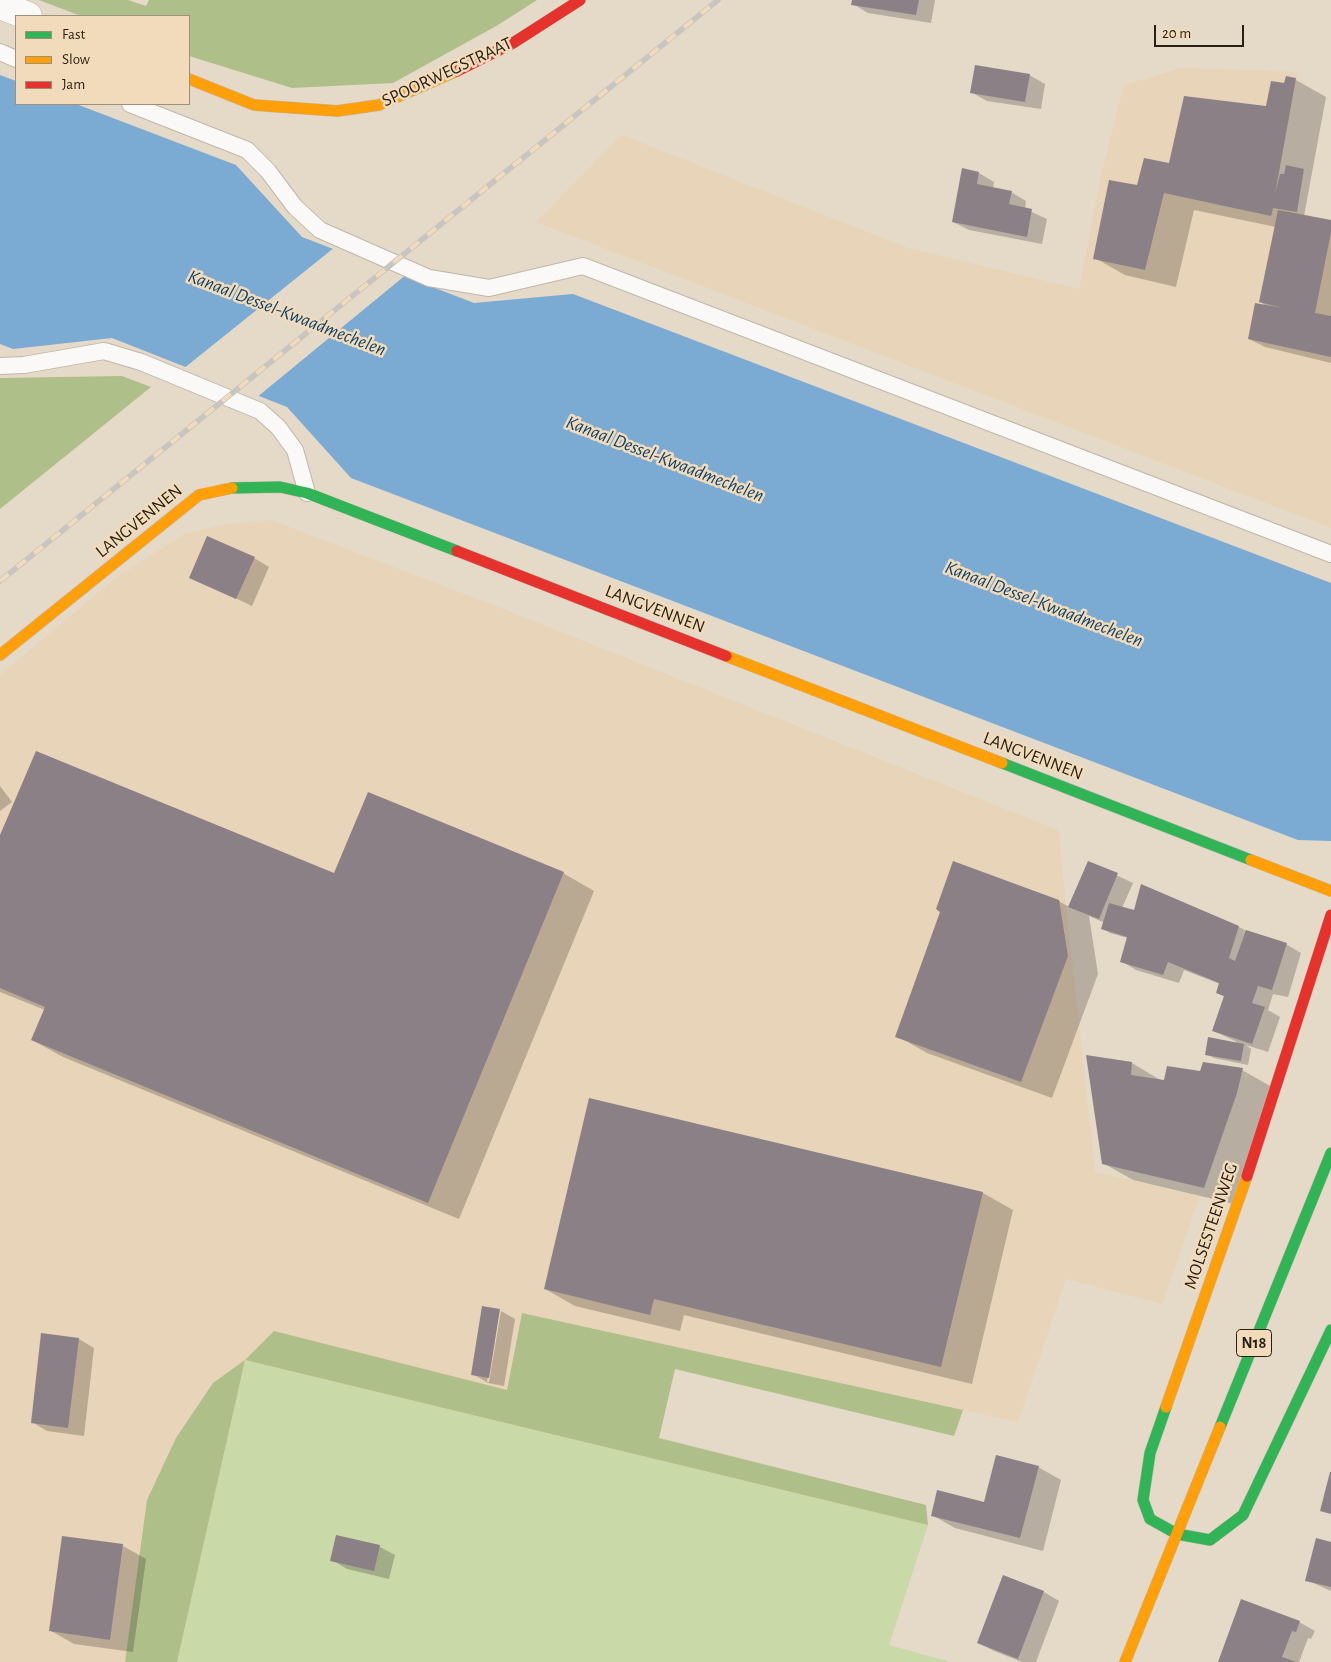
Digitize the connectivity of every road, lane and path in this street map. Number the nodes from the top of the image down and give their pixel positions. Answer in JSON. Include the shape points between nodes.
{"nodes":[{"id":1,"x":580,"y":0,"type":"edge"},
{"id":2,"x":0,"y":5,"type":"edge"},
{"id":3,"x":25,"y":15,"type":"edge"},
{"id":4,"x":0,"y":52,"type":"edge"},
{"id":5,"x":15,"y":59,"type":"edge"},
{"id":6,"x":190,"y":79,"type":"edge"},
{"id":7,"x":133,"y":105,"type":"edge"},
{"id":8,"x":0,"y":366,"type":"edge"},
{"id":9,"x":307,"y":493,"type":"junction"},
{"id":10,"x":1331,"y":554,"type":"edge"},
{"id":11,"x":0,"y":655,"type":"edge"},
{"id":12,"x":1331,"y":891,"type":"edge"},
{"id":13,"x":1331,"y":915,"type":"edge"},
{"id":14,"x":1331,"y":1153,"type":"edge"},
{"id":15,"x":1331,"y":1330,"type":"edge"},
{"id":16,"x":1177,"y":1534,"type":"junction"},
{"id":17,"x":1125,"y":1662,"type":"edge"}],
"edges":[{"from":1,"to":6,"type":"street","name":"SPOORWEGSTRAAT","via":[[513,43],[379,105],[337,111],[254,105]]},
{"from":2,"to":3,"type":"street"},
{"from":4,"to":5,"type":"lane"},
{"from":7,"to":10,"type":"lane","via":[[247,150],[268,171],[294,207],[320,230],[429,278],[489,288],[583,266]]},
{"from":8,"to":9,"type":"lane","via":[[104,351],[141,362],[260,411],[278,427],[295,450]]},
{"from":9,"to":11,"type":"street","name":"LANGVENNEN","via":[[280,487],[240,486],[199,495]]},
{"from":9,"to":12,"type":"street","name":"LANGVENNEN"},
{"from":13,"to":16,"type":"street","name":"MOLSESTEENWEG","via":[[1236,1209],[1150,1453],[1143,1500],[1150,1519]]},
{"from":14,"to":16,"type":"street","number":"N18"},
{"from":15,"to":16,"type":"street","name":"MOLSESTEENWEG","via":[[1243,1515],[1210,1540]]},
{"from":16,"to":17,"type":"street","number":"N18"}]}
